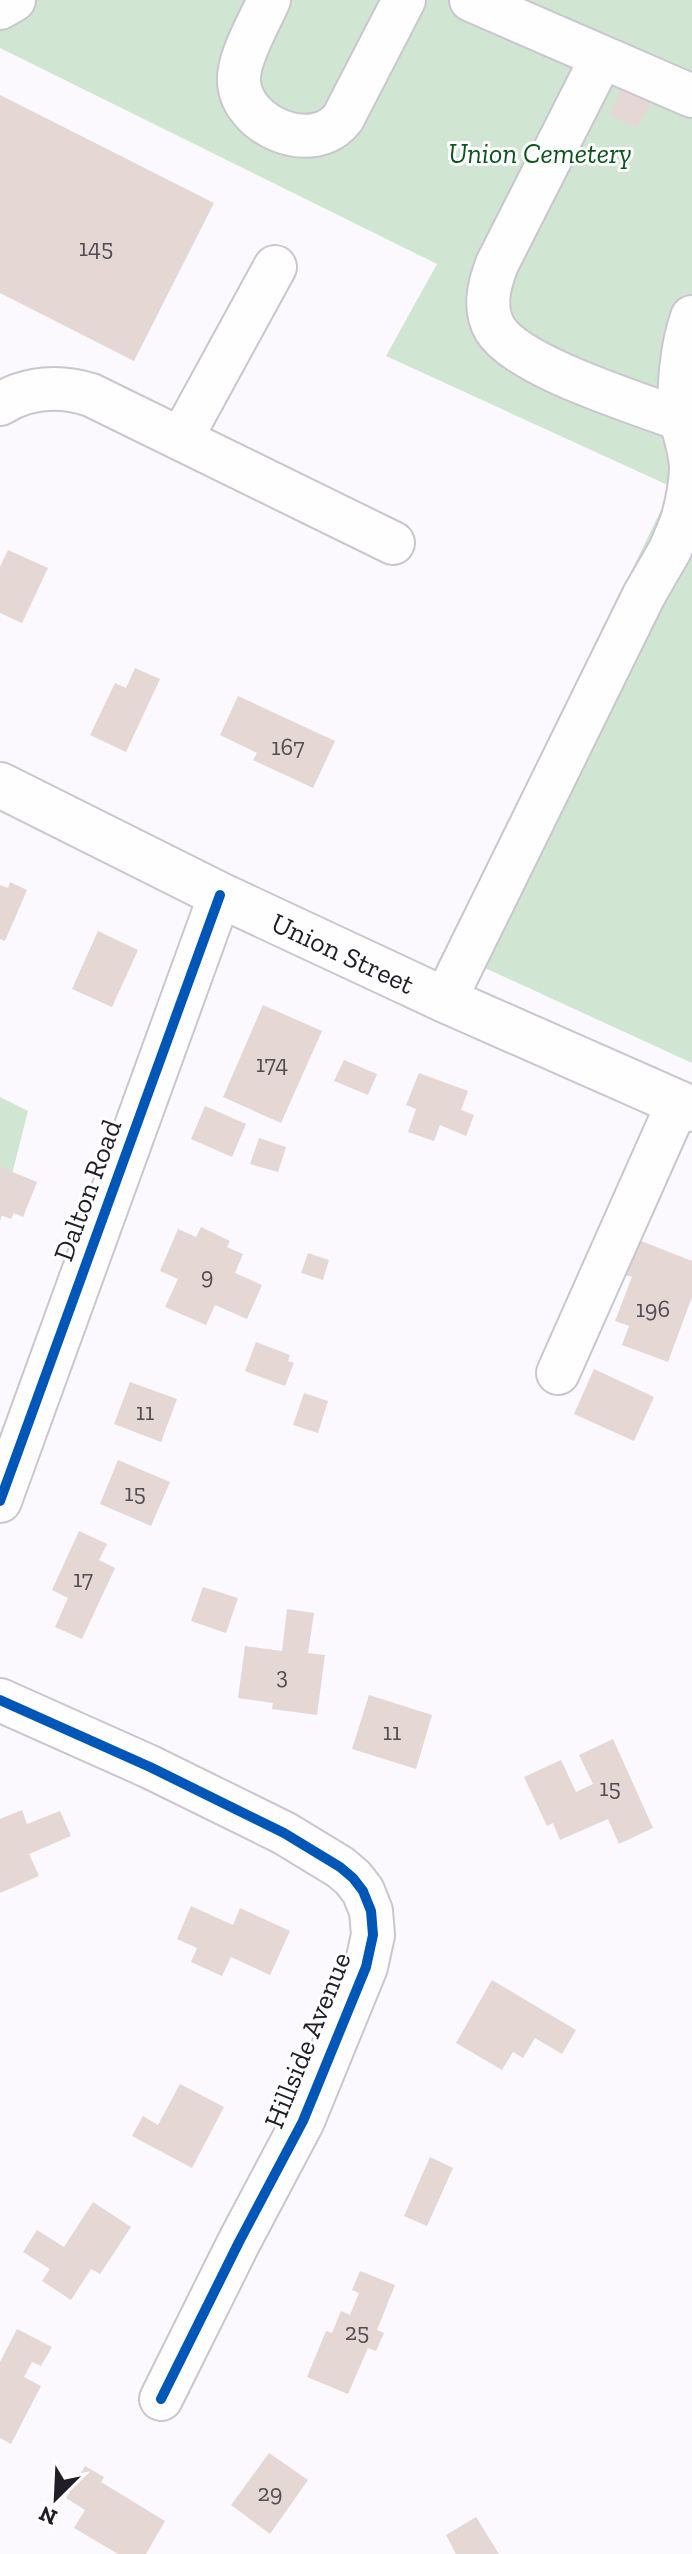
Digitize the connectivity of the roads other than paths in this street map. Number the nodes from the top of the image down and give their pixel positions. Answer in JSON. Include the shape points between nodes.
{"nodes":[{"id":1,"x":14,"y":0,"type":"edge"},
{"id":2,"x":269,"y":0,"type":"edge"},
{"id":3,"x":404,"y":0,"type":"edge"},
{"id":4,"x":471,"y":0,"type":"edge"},
{"id":5,"x":0,"y":8,"type":"edge"},
{"id":6,"x":601,"y":59,"type":"junction"},
{"id":7,"x":692,"y":96,"type":"edge"},
{"id":8,"x":275,"y":267,"type":"dead end"},
{"id":9,"x":692,"y":317,"type":"edge"},
{"id":10,"x":0,"y":404,"type":"edge"},
{"id":11,"x":682,"y":420,"type":"junction"},
{"id":12,"x":181,"y":439,"type":"junction"},
{"id":13,"x":689,"y":518,"type":"edge"},
{"id":14,"x":393,"y":543,"type":"dead end"},
{"id":15,"x":0,"y":785,"type":"edge"},
{"id":16,"x":220,"y":895,"type":"junction"},
{"id":17,"x":445,"y":1000,"type":"junction"},
{"id":18,"x":685,"y":1106,"type":"edge"},
{"id":19,"x":558,"y":1373,"type":"dead end"},
{"id":20,"x":0,"y":1501,"type":"edge"},
{"id":21,"x":0,"y":1700,"type":"edge"},
{"id":22,"x":161,"y":2399,"type":"dead end"}],
"edges":[{"from":1,"to":5,"type":"street"},
{"from":2,"to":3,"type":"street","via":[[239,70],[241,92],[258,118],[307,137],[328,132],[343,118]]},
{"from":4,"to":6,"type":"street"},
{"from":6,"to":7,"type":"street"},
{"from":6,"to":11,"type":"street","via":[[497,264],[487,295],[489,310],[503,339],[526,358]]},
{"from":8,"to":12,"type":"street"},
{"from":9,"to":11,"type":"street","via":[[683,357]]},
{"from":10,"to":12,"type":"street","via":[[30,392],[71,388]]},
{"from":11,"to":13,"type":"street","via":[[691,467]]},
{"from":12,"to":14,"type":"street"},
{"from":13,"to":17,"type":"street"},
{"from":15,"to":16,"type":"main road","name":"Union Street"},
{"from":16,"to":17,"type":"main road","name":"Union Street"},
{"from":16,"to":20,"type":"street","name":"Dalton Road"},
{"from":17,"to":18,"type":"main road","name":"Union Street"},
{"from":18,"to":19,"type":"street"},
{"from":21,"to":22,"type":"street","name":"Hillside Avenue","via":[[284,1833],[353,1878],[371,1911],[373,1935],[366,1967],[303,2121]]}]}
